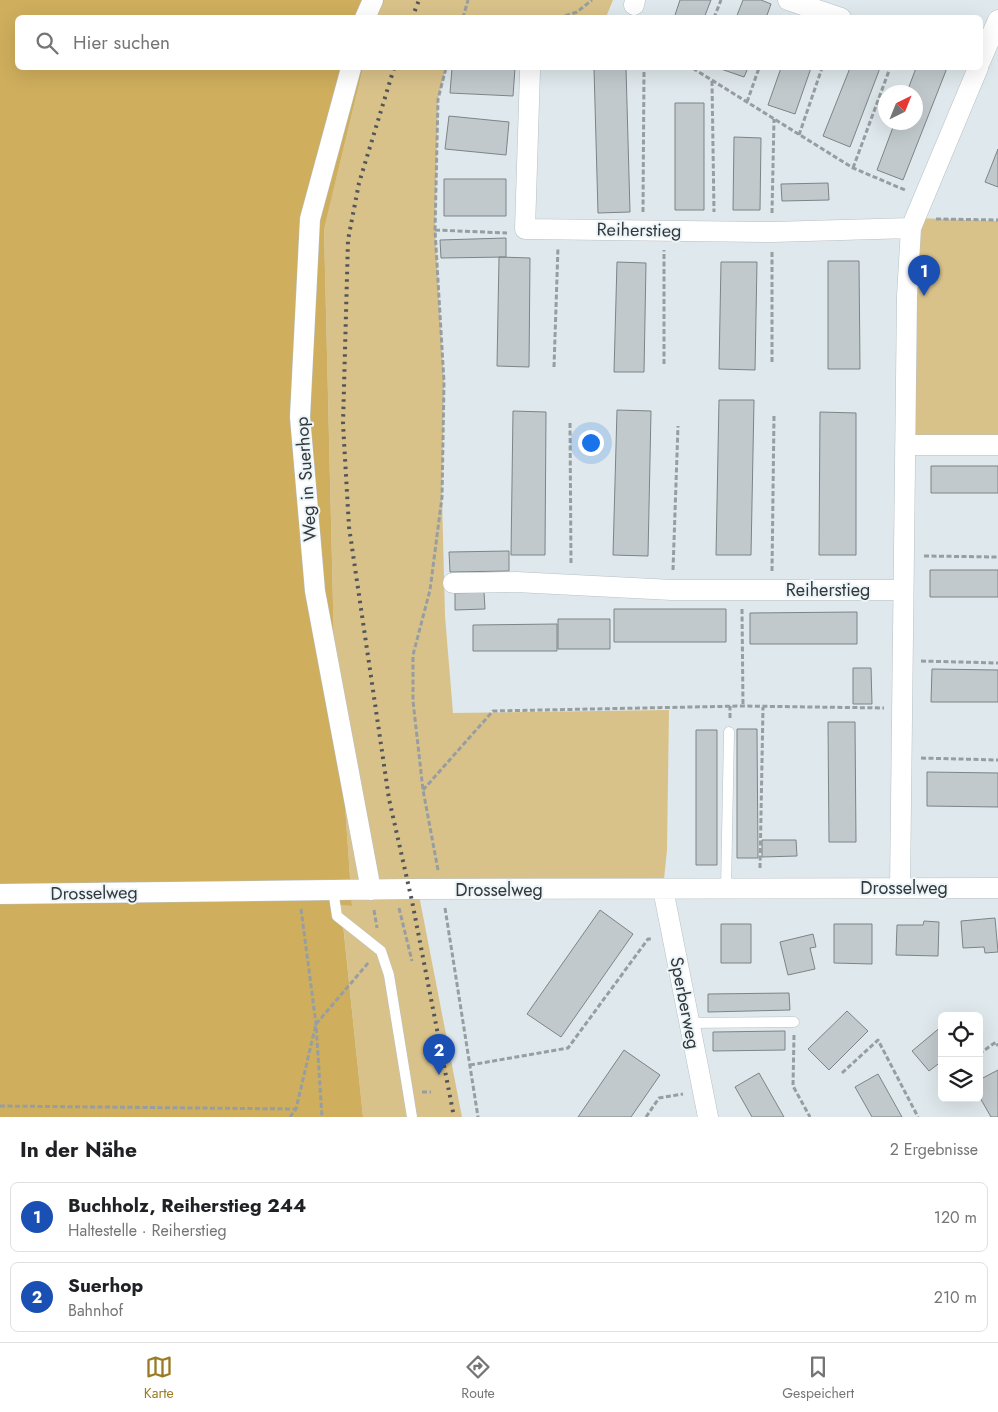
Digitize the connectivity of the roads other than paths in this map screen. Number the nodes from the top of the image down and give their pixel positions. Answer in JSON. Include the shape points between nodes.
{"nodes":[{"id":1,"x":373,"y":0,"type":"edge"},
{"id":2,"x":788,"y":0,"type":"edge"},
{"id":3,"x":366,"y":15,"type":"edge"},
{"id":4,"x":832,"y":15,"type":"edge"},
{"id":5,"x":998,"y":20,"type":"edge"},
{"id":6,"x":983,"y":55,"type":"edge"},
{"id":7,"x":350,"y":70,"type":"edge"},
{"id":8,"x":977,"y":70,"type":"edge"},
{"id":9,"x":530,"y":71,"type":"dead end"},
{"id":10,"x":914,"y":223,"type":"junction"},
{"id":11,"x":905,"y":445,"type":"junction"},
{"id":12,"x":998,"y":445,"type":"edge"},
{"id":13,"x":453,"y":583,"type":"dead end"},
{"id":14,"x":903,"y":590,"type":"junction"},
{"id":15,"x":730,"y":732,"type":"dead end"},
{"id":16,"x":900,"y":888,"type":"junction"},
{"id":17,"x":998,"y":888,"type":"edge"},
{"id":18,"x":663,"y":889,"type":"junction"},
{"id":19,"x":726,"y":889,"type":"junction"},
{"id":20,"x":333,"y":890,"type":"junction"},
{"id":21,"x":371,"y":890,"type":"junction"},
{"id":22,"x":0,"y":894,"type":"edge"},
{"id":23,"x":794,"y":1022,"type":"road end"},
{"id":24,"x":689,"y":1023,"type":"junction"},
{"id":25,"x":412,"y":1117,"type":"edge"},
{"id":26,"x":708,"y":1117,"type":"edge"}],
"edges":[{"from":1,"to":3,"type":"street"},
{"from":2,"to":4,"type":"street"},
{"from":5,"to":6,"type":"street"},
{"from":7,"to":21,"type":"street","name":"Weg in Suerhop","via":[[310,219],[300,418],[315,591]]},
{"from":8,"to":10,"type":"street"},
{"from":9,"to":10,"type":"street","name":"Reiherstieg","via":[[525,229],[772,232]]},
{"from":10,"to":11,"type":"street","via":[[907,296]]},
{"from":11,"to":12,"type":"street"},
{"from":11,"to":14,"type":"street"},
{"from":13,"to":14,"type":"street","name":"Reiherstieg","via":[[516,582],[672,590]]},
{"from":14,"to":16,"type":"street"},
{"from":15,"to":19,"type":"lane"},
{"from":16,"to":17,"type":"street","name":"Drosselweg"},
{"from":16,"to":19,"type":"street","name":"Drosselweg"},
{"from":18,"to":19,"type":"street","name":"Drosselweg"},
{"from":18,"to":21,"type":"street","name":"Drosselweg"},
{"from":18,"to":24,"type":"street","name":"Sperberweg"},
{"from":20,"to":21,"type":"street","name":"Drosselweg"},
{"from":20,"to":22,"type":"street","name":"Drosselweg"},
{"from":20,"to":25,"type":"lane","via":[[336,916],[380,951],[390,975]]},
{"from":23,"to":24,"type":"lane"},
{"from":24,"to":26,"type":"street","name":"Sperberweg"}]}
